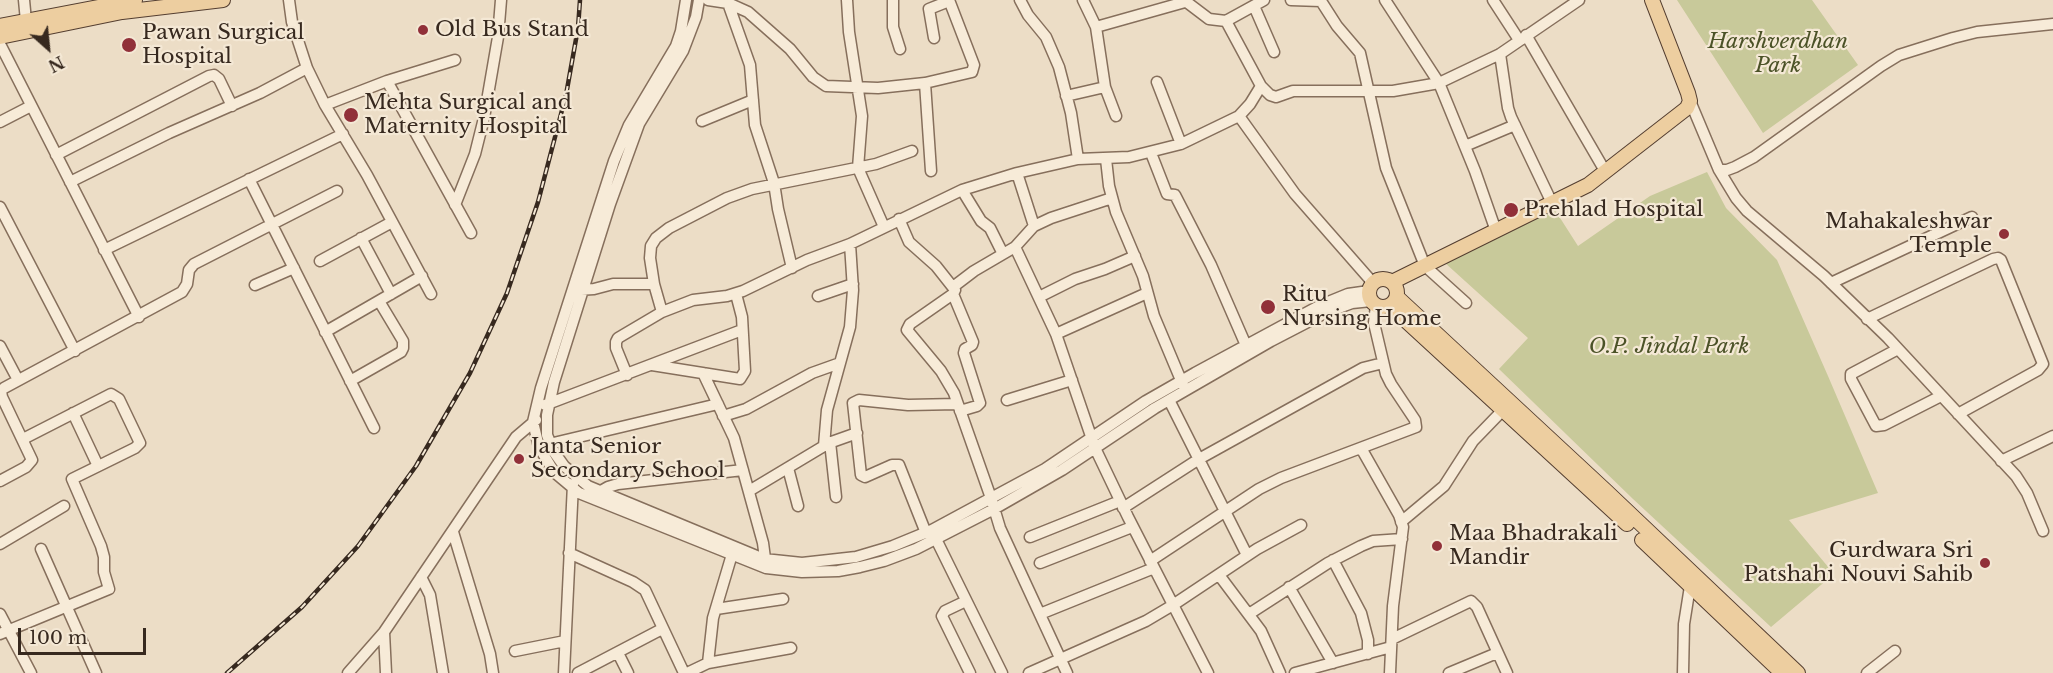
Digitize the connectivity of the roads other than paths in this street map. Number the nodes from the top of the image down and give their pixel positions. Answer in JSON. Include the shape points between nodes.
{"nodes":[{"id":1,"x":24,"y":0,"type":"edge"},
{"id":2,"x":135,"y":0,"type":"edge"},
{"id":3,"x":223,"y":0,"type":"edge"},
{"id":4,"x":289,"y":0,"type":"edge"},
{"id":5,"x":501,"y":0,"type":"edge"},
{"id":6,"x":686,"y":0,"type":"edge"},
{"id":7,"x":699,"y":0,"type":"edge"},
{"id":8,"x":708,"y":0,"type":"edge"},
{"id":9,"x":847,"y":0,"type":"edge"},
{"id":10,"x":893,"y":0,"type":"edge"},
{"id":11,"x":949,"y":0,"type":"edge"},
{"id":12,"x":1020,"y":0,"type":"edge"},
{"id":13,"x":1083,"y":0,"type":"edge"},
{"id":14,"x":1291,"y":0,"type":"edge"},
{"id":15,"x":1385,"y":0,"type":"edge"},
{"id":16,"x":1493,"y":0,"type":"edge"},
{"id":17,"x":1579,"y":0,"type":"edge"},
{"id":18,"x":1652,"y":0,"type":"edge"},
{"id":19,"x":1185,"y":1,"type":"edge"},
{"id":20,"x":728,"y":3,"type":"junction"},
{"id":21,"x":1259,"y":3,"type":"edge"},
{"id":22,"x":154,"y":4,"type":"edge"},
{"id":23,"x":26,"y":21,"type":"junction"},
{"id":24,"x":1226,"y":21,"type":"junction"},
{"id":25,"x":2053,"y":24,"type":"edge"},
{"id":26,"x":0,"y":26,"type":"edge"},
{"id":27,"x":1096,"y":27,"type":"junction"},
{"id":28,"x":0,"y":37,"type":"edge"},
{"id":29,"x":1522,"y":38,"type":"junction"},
{"id":30,"x":934,"y":39,"type":"dead end"},
{"id":31,"x":0,"y":44,"type":"edge"},
{"id":32,"x":900,"y":49,"type":"dead end"},
{"id":33,"x":1274,"y":52,"type":"dead end"},
{"id":34,"x":1500,"y":54,"type":"junction"},
{"id":35,"x":455,"y":60,"type":"dead end"},
{"id":36,"x":307,"y":68,"type":"junction"},
{"id":37,"x":387,"y":81,"type":"junction"},
{"id":38,"x":1157,"y":82,"type":"dead end"},
{"id":39,"x":926,"y":83,"type":"junction"},
{"id":40,"x":1439,"y":83,"type":"junction"},
{"id":41,"x":1261,"y":86,"type":"junction"},
{"id":42,"x":1105,"y":87,"type":"junction"},
{"id":43,"x":857,"y":88,"type":"junction"},
{"id":44,"x":1367,"y":91,"type":"junction"},
{"id":45,"x":1066,"y":96,"type":"junction"},
{"id":46,"x":753,"y":100,"type":"junction"},
{"id":47,"x":1689,"y":101,"type":"junction"},
{"id":48,"x":325,"y":105,"type":"junction"},
{"id":49,"x":31,"y":106,"type":"junction"},
{"id":50,"x":232,"y":106,"type":"junction"},
{"id":51,"x":1116,"y":116,"type":"dead end"},
{"id":52,"x":1239,"y":116,"type":"junction"},
{"id":53,"x":702,"y":121,"type":"dead end"},
{"id":54,"x":0,"y":122,"type":"edge"},
{"id":55,"x":1515,"y":125,"type":"junction"},
{"id":56,"x":343,"y":134,"type":"junction"},
{"id":57,"x":1181,"y":144,"type":"junction"},
{"id":58,"x":1465,"y":146,"type":"junction"},
{"id":59,"x":912,"y":151,"type":"dead end"},
{"id":60,"x":1150,"y":153,"type":"junction"},
{"id":61,"x":56,"y":155,"type":"junction"},
{"id":62,"x":1078,"y":159,"type":"junction"},
{"id":63,"x":1106,"y":159,"type":"junction"},
{"id":64,"x":858,"y":168,"type":"junction"},
{"id":65,"x":1719,"y":170,"type":"junction"},
{"id":66,"x":931,"y":171,"type":"dead end"},
{"id":67,"x":1605,"y":171,"type":"junction"},
{"id":68,"x":1017,"y":173,"type":"junction"},
{"id":69,"x":249,"y":179,"type":"junction"},
{"id":70,"x":70,"y":182,"type":"junction"},
{"id":71,"x":774,"y":183,"type":"junction"},
{"id":72,"x":962,"y":190,"type":"junction"},
{"id":73,"x":337,"y":191,"type":"dead end"},
{"id":74,"x":1112,"y":198,"type":"junction"},
{"id":75,"x":1552,"y":203,"type":"junction"},
{"id":76,"x":455,"y":205,"type":"junction"},
{"id":77,"x":0,"y":209,"type":"edge"},
{"id":78,"x":1971,"y":217,"type":"dead end"},
{"id":79,"x":899,"y":219,"type":"junction"},
{"id":80,"x":392,"y":222,"type":"junction"},
{"id":81,"x":271,"y":224,"type":"junction"},
{"id":82,"x":1034,"y":226,"type":"junction"},
{"id":83,"x":884,"y":227,"type":"junction"},
{"id":84,"x":1496,"y":231,"type":"junction"},
{"id":85,"x":471,"y":233,"type":"dead end"},
{"id":86,"x":361,"y":238,"type":"junction"},
{"id":87,"x":850,"y":244,"type":"junction"},
{"id":88,"x":1015,"y":247,"type":"junction"},
{"id":89,"x":104,"y":250,"type":"junction"},
{"id":90,"x":1003,"y":254,"type":"junction"},
{"id":91,"x":1135,"y":256,"type":"junction"},
{"id":92,"x":320,"y":261,"type":"dead end"},
{"id":93,"x":1425,"y":266,"type":"junction"},
{"id":94,"x":294,"y":268,"type":"junction"},
{"id":95,"x":792,"y":268,"type":"junction"},
{"id":96,"x":422,"y":276,"type":"junction"},
{"id":97,"x":1831,"y":283,"type":"junction"},
{"id":98,"x":654,"y":284,"type":"junction"},
{"id":99,"x":853,"y":284,"type":"junction"},
{"id":100,"x":255,"y":285,"type":"dead end"},
{"id":101,"x":578,"y":290,"type":"junction"},
{"id":102,"x":953,"y":290,"type":"junction"},
{"id":103,"x":1147,"y":293,"type":"junction"},
{"id":104,"x":391,"y":294,"type":"junction"},
{"id":105,"x":431,"y":294,"type":"dead end"},
{"id":106,"x":736,"y":294,"type":"junction"},
{"id":107,"x":818,"y":296,"type":"dead end"},
{"id":108,"x":1039,"y":297,"type":"junction"},
{"id":109,"x":1379,"y":298,"type":"junction"},
{"id":110,"x":379,"y":301,"type":"junction"},
{"id":111,"x":1466,"y":303,"type":"dead end"},
{"id":112,"x":662,"y":312,"type":"junction"},
{"id":113,"x":139,"y":316,"type":"junction"},
{"id":114,"x":1867,"y":318,"type":"junction"},
{"id":115,"x":742,"y":330,"type":"junction"},
{"id":116,"x":325,"y":332,"type":"junction"},
{"id":117,"x":1056,"y":334,"type":"junction"},
{"id":118,"x":0,"y":345,"type":"edge"},
{"id":119,"x":1898,"y":349,"type":"junction"},
{"id":120,"x":1247,"y":350,"type":"junction"},
{"id":121,"x":75,"y":351,"type":"junction"},
{"id":122,"x":840,"y":363,"type":"junction"},
{"id":123,"x":1383,"y":363,"type":"junction"},
{"id":124,"x":652,"y":365,"type":"junction"},
{"id":125,"x":703,"y":373,"type":"junction"},
{"id":126,"x":627,"y":375,"type":"junction"},
{"id":127,"x":18,"y":380,"type":"junction"},
{"id":128,"x":1072,"y":380,"type":"junction"},
{"id":129,"x":350,"y":381,"type":"junction"},
{"id":130,"x":1183,"y":386,"type":"junction"},
{"id":131,"x":1941,"y":396,"type":"junction"},
{"id":132,"x":1007,"y":400,"type":"dead end"},
{"id":133,"x":1169,"y":400,"type":"junction"},
{"id":134,"x":718,"y":404,"type":"junction"},
{"id":135,"x":958,"y":407,"type":"junction"},
{"id":136,"x":537,"y":408,"type":"junction"},
{"id":137,"x":548,"y":409,"type":"junction"},
{"id":138,"x":1503,"y":410,"type":"junction"},
{"id":139,"x":73,"y":413,"type":"junction"},
{"id":140,"x":1958,"y":414,"type":"junction"},
{"id":141,"x":10,"y":415,"type":"junction"},
{"id":142,"x":723,"y":416,"type":"junction"},
{"id":143,"x":0,"y":421,"type":"edge"},
{"id":144,"x":533,"y":422,"type":"junction"},
{"id":145,"x":374,"y":428,"type":"dead end"},
{"id":146,"x":857,"y":433,"type":"junction"},
{"id":147,"x":2053,"y":436,"type":"edge"},
{"id":148,"x":22,"y":439,"type":"junction"},
{"id":149,"x":1093,"y":443,"type":"junction"},
{"id":150,"x":550,"y":444,"type":"junction"},
{"id":151,"x":827,"y":444,"type":"junction"},
{"id":152,"x":539,"y":447,"type":"junction"},
{"id":153,"x":1360,"y":448,"type":"junction"},
{"id":154,"x":1199,"y":459,"type":"junction"},
{"id":155,"x":2001,"y":461,"type":"junction"},
{"id":156,"x":98,"y":466,"type":"junction"},
{"id":157,"x":788,"y":468,"type":"junction"},
{"id":158,"x":743,"y":470,"type":"junction"},
{"id":159,"x":574,"y":475,"type":"junction"},
{"id":160,"x":0,"y":481,"type":"edge"},
{"id":161,"x":572,"y":488,"type":"junction"},
{"id":162,"x":749,"y":492,"type":"junction"},
{"id":163,"x":599,"y":496,"type":"junction"},
{"id":164,"x":836,"y":497,"type":"dead end"},
{"id":165,"x":993,"y":504,"type":"junction"},
{"id":166,"x":1122,"y":504,"type":"junction"},
{"id":167,"x":64,"y":506,"type":"dead end"},
{"id":168,"x":798,"y":506,"type":"dead end"},
{"id":169,"x":1225,"y":511,"type":"junction"},
{"id":170,"x":1401,"y":522,"type":"junction"},
{"id":171,"x":1301,"y":525,"type":"dead end"},
{"id":172,"x":1132,"y":526,"type":"junction"},
{"id":173,"x":453,"y":531,"type":"junction"},
{"id":174,"x":2043,"y":531,"type":"dead end"},
{"id":175,"x":931,"y":534,"type":"junction"},
{"id":176,"x":1030,"y":537,"type":"dead end"},
{"id":177,"x":1402,"y":539,"type":"junction"},
{"id":178,"x":0,"y":544,"type":"edge"},
{"id":179,"x":41,"y":549,"type":"dead end"},
{"id":180,"x":732,"y":551,"type":"junction"},
{"id":181,"x":569,"y":553,"type":"junction"},
{"id":182,"x":1247,"y":555,"type":"junction"},
{"id":183,"x":1333,"y":560,"type":"junction"},
{"id":184,"x":766,"y":563,"type":"junction"},
{"id":185,"x":1040,"y":563,"type":"dead end"},
{"id":186,"x":1152,"y":564,"type":"junction"},
{"id":187,"x":1219,"y":574,"type":"junction"},
{"id":188,"x":421,"y":577,"type":"junction"},
{"id":189,"x":1691,"y":580,"type":"junction"},
{"id":190,"x":1289,"y":587,"type":"junction"},
{"id":191,"x":783,"y":599,"type":"dead end"},
{"id":192,"x":966,"y":601,"type":"junction"},
{"id":193,"x":1173,"y":605,"type":"junction"},
{"id":194,"x":67,"y":607,"type":"junction"},
{"id":195,"x":716,"y":609,"type":"junction"},
{"id":196,"x":0,"y":614,"type":"edge"},
{"id":197,"x":1249,"y":614,"type":"junction"},
{"id":198,"x":1040,"y":615,"type":"junction"},
{"id":199,"x":662,"y":629,"type":"junction"},
{"id":200,"x":4,"y":632,"type":"edge"},
{"id":201,"x":384,"y":632,"type":"junction"},
{"id":202,"x":565,"y":641,"type":"junction"},
{"id":203,"x":1392,"y":643,"type":"junction"},
{"id":204,"x":791,"y":648,"type":"dead end"},
{"id":205,"x":514,"y":651,"type":"dead end"},
{"id":206,"x":1895,"y":651,"type":"dead end"},
{"id":207,"x":618,"y":653,"type":"junction"},
{"id":208,"x":1497,"y":653,"type":"junction"},
{"id":209,"x":1368,"y":654,"type":"junction"},
{"id":210,"x":1060,"y":658,"type":"junction"},
{"id":211,"x":708,"y":663,"type":"junction"},
{"id":212,"x":1333,"y":663,"type":"junction"},
{"id":213,"x":31,"y":673,"type":"edge"},
{"id":214,"x":96,"y":673,"type":"edge"},
{"id":215,"x":348,"y":673,"type":"edge"},
{"id":216,"x":386,"y":673,"type":"edge"},
{"id":217,"x":443,"y":673,"type":"edge"},
{"id":218,"x":493,"y":673,"type":"edge"},
{"id":219,"x":564,"y":673,"type":"edge"},
{"id":220,"x":578,"y":673,"type":"edge"},
{"id":221,"x":628,"y":673,"type":"edge"},
{"id":222,"x":686,"y":673,"type":"edge"},
{"id":223,"x":970,"y":673,"type":"edge"},
{"id":224,"x":1002,"y":673,"type":"edge"},
{"id":225,"x":1029,"y":673,"type":"edge"},
{"id":226,"x":1066,"y":673,"type":"edge"},
{"id":227,"x":1208,"y":673,"type":"edge"},
{"id":228,"x":1280,"y":673,"type":"edge"},
{"id":229,"x":1295,"y":673,"type":"edge"},
{"id":230,"x":1390,"y":673,"type":"edge"},
{"id":231,"x":1449,"y":673,"type":"edge"},
{"id":232,"x":1507,"y":673,"type":"edge"},
{"id":233,"x":1683,"y":673,"type":"edge"},
{"id":234,"x":1782,"y":673,"type":"edge"},
{"id":235,"x":1798,"y":673,"type":"edge"},
{"id":236,"x":1867,"y":673,"type":"edge"}],
"edges":[{"from":1,"to":23,"type":"street"},
{"from":2,"to":23,"type":"main road"},
{"from":3,"to":22,"type":"main road"},
{"from":4,"to":36,"type":"street"},
{"from":5,"to":76,"type":"street","via":[[484,118]]},
{"from":6,"to":101,"type":"street","via":[[676,46],[629,125],[614,161]]},
{"from":7,"to":101,"type":"street","via":[[683,51],[639,124]]},
{"from":8,"to":20,"type":"street"},
{"from":9,"to":43,"type":"street"},
{"from":10,"to":32,"type":"street","via":[[893,27]]},
{"from":11,"to":30,"type":"street","via":[[928,9]]},
{"from":11,"to":39,"type":"street","via":[[974,69],[968,74]]},
{"from":12,"to":45,"type":"street","via":[[1046,37]]},
{"from":13,"to":27,"type":"street"},
{"from":14,"to":44,"type":"street","via":[[1317,0],[1324,5],[1360,53]]},
{"from":15,"to":40,"type":"street"},
{"from":16,"to":29,"type":"street"},
{"from":17,"to":29,"type":"street"},
{"from":18,"to":47,"type":"main road"},
{"from":19,"to":24,"type":"street","via":[[1209,19]]},
{"from":19,"to":27,"type":"street"},
{"from":20,"to":43,"type":"street","via":[[748,12],[790,49],[818,82]]},
{"from":20,"to":46,"type":"street","via":[[750,65]]},
{"from":21,"to":24,"type":"street"},
{"from":21,"to":33,"type":"street"},
{"from":22,"to":28,"type":"main road"},
{"from":23,"to":26,"type":"main road"},
{"from":24,"to":41,"type":"street"},
{"from":25,"to":65,"type":"street","via":[[1977,32],[1899,55],[1744,163]]},
{"from":27,"to":42,"type":"street"},
{"from":29,"to":34,"type":"street"},
{"from":29,"to":67,"type":"street"},
{"from":31,"to":49,"type":"street"},
{"from":34,"to":40,"type":"street"},
{"from":34,"to":55,"type":"street","via":[[1508,108]]},
{"from":35,"to":37,"type":"street"},
{"from":36,"to":48,"type":"street"},
{"from":36,"to":50,"type":"street"},
{"from":37,"to":48,"type":"street"},
{"from":37,"to":76,"type":"street"},
{"from":38,"to":57,"type":"street"},
{"from":39,"to":43,"type":"street"},
{"from":39,"to":66,"type":"street"},
{"from":40,"to":44,"type":"street"},
{"from":40,"to":58,"type":"street"},
{"from":41,"to":44,"type":"street","via":[[1276,97],[1293,91]]},
{"from":41,"to":52,"type":"street"},
{"from":42,"to":45,"type":"street"},
{"from":42,"to":51,"type":"street"},
{"from":43,"to":64,"type":"street","via":[[862,116]]},
{"from":44,"to":93,"type":"street","via":[[1386,168]]},
{"from":45,"to":62,"type":"street"},
{"from":46,"to":53,"type":"street"},
{"from":46,"to":71,"type":"street","via":[[757,131]]},
{"from":47,"to":65,"type":"street"},
{"from":47,"to":67,"type":"main road","via":[[1687,108]]},
{"from":48,"to":56,"type":"street"},
{"from":49,"to":54,"type":"street"},
{"from":49,"to":61,"type":"street"},
{"from":50,"to":61,"type":"street","via":[[219,79],[209,76]]},
{"from":50,"to":70,"type":"street"},
{"from":52,"to":57,"type":"street"},
{"from":52,"to":109,"type":"street","via":[[1295,194]]},
{"from":55,"to":58,"type":"street"},
{"from":55,"to":75,"type":"street"},
{"from":56,"to":69,"type":"street"},
{"from":56,"to":80,"type":"street"},
{"from":57,"to":60,"type":"street"},
{"from":58,"to":84,"type":"street"},
{"from":59,"to":64,"type":"street"},
{"from":60,"to":63,"type":"street"},
{"from":60,"to":120,"type":"street","via":[[1167,194],[1174,194],[1210,265]]},
{"from":61,"to":70,"type":"street"},
{"from":62,"to":63,"type":"street"},
{"from":62,"to":68,"type":"street"},
{"from":63,"to":74,"type":"street"},
{"from":64,"to":71,"type":"street"},
{"from":64,"to":83,"type":"street"},
{"from":65,"to":97,"type":"street","via":[[1747,211]]},
{"from":67,"to":75,"type":"main road","via":[[1588,185]]},
{"from":68,"to":72,"type":"street"},
{"from":68,"to":82,"type":"street"},
{"from":69,"to":81,"type":"street"},
{"from":69,"to":89,"type":"street"},
{"from":70,"to":89,"type":"street"},
{"from":71,"to":95,"type":"street"},
{"from":71,"to":98,"type":"street","via":[[727,198],[656,238],[650,258]]},
{"from":72,"to":79,"type":"street"},
{"from":72,"to":90,"type":"street","via":[[978,218],[990,228]]},
{"from":73,"to":81,"type":"street"},
{"from":74,"to":82,"type":"street"},
{"from":74,"to":91,"type":"street"},
{"from":75,"to":84,"type":"main road"},
{"from":76,"to":85,"type":"street"},
{"from":77,"to":121,"type":"street"},
{"from":78,"to":97,"type":"street"},
{"from":79,"to":83,"type":"street"},
{"from":79,"to":102,"type":"street","via":[[909,242],[936,266]]},
{"from":80,"to":86,"type":"street"},
{"from":80,"to":96,"type":"street"},
{"from":81,"to":94,"type":"street"},
{"from":81,"to":113,"type":"street","via":[[194,264],[182,292]]},
{"from":82,"to":88,"type":"street"},
{"from":83,"to":87,"type":"street"},
{"from":84,"to":93,"type":"main road"},
{"from":86,"to":92,"type":"street"},
{"from":86,"to":104,"type":"street"},
{"from":87,"to":95,"type":"street"},
{"from":87,"to":99,"type":"street"},
{"from":88,"to":90,"type":"street"},
{"from":88,"to":108,"type":"street"},
{"from":89,"to":113,"type":"street"},
{"from":90,"to":102,"type":"street","via":[[974,271]]},
{"from":91,"to":103,"type":"street"},
{"from":91,"to":108,"type":"street"},
{"from":93,"to":109,"type":"main road","via":[[1392,282],[1397,289]]},
{"from":93,"to":111,"type":"street"},
{"from":94,"to":100,"type":"street"},
{"from":94,"to":116,"type":"street"},
{"from":95,"to":106,"type":"street"},
{"from":96,"to":104,"type":"street"},
{"from":96,"to":105,"type":"street"},
{"from":97,"to":114,"type":"street"},
{"from":98,"to":101,"type":"street","via":[[613,284]]},
{"from":98,"to":112,"type":"street"},
{"from":99,"to":107,"type":"street"},
{"from":99,"to":122,"type":"street","via":[[850,327]]},
{"from":101,"to":136,"type":"street"},
{"from":101,"to":137,"type":"street"},
{"from":102,"to":135,"type":"street","via":[[973,342],[964,353],[980,403]]},
{"from":102,"to":135,"type":"street","via":[[907,330],[949,382]]},
{"from":103,"to":117,"type":"street"},
{"from":103,"to":130,"type":"street"},
{"from":104,"to":110,"type":"street"},
{"from":106,"to":112,"type":"street","via":[[693,300]]},
{"from":106,"to":115,"type":"street"},
{"from":108,"to":117,"type":"street"},
{"from":109,"to":120,"type":"street","via":[[1325,313]]},
{"from":109,"to":123,"type":"street","via":[[1374,323]]},
{"from":109,"to":138,"type":"main road"},
{"from":109,"to":189,"type":"main road","via":[[1582,468]]},
{"from":110,"to":116,"type":"street"},
{"from":110,"to":129,"type":"street","via":[[403,341],[403,348]]},
{"from":112,"to":126,"type":"street","via":[[618,338],[616,348]]},
{"from":113,"to":121,"type":"street"},
{"from":114,"to":119,"type":"street"},
{"from":114,"to":140,"type":"street","via":[[1993,260],[2001,260],[2043,364]]},
{"from":115,"to":124,"type":"street"},
{"from":115,"to":125,"type":"street","via":[[745,371],[740,379]]},
{"from":116,"to":129,"type":"street"},
{"from":117,"to":128,"type":"street"},
{"from":118,"to":127,"type":"street"},
{"from":119,"to":131,"type":"street"},
{"from":119,"to":131,"type":"street","via":[[1851,374],[1876,426]]},
{"from":120,"to":130,"type":"street"},
{"from":121,"to":127,"type":"street"},
{"from":122,"to":142,"type":"street","via":[[812,373],[746,409]]},
{"from":122,"to":151,"type":"street","via":[[827,410]]},
{"from":123,"to":153,"type":"street","via":[[1390,384],[1416,427]]},
{"from":123,"to":154,"type":"street","via":[[1363,368]]},
{"from":124,"to":125,"type":"street"},
{"from":124,"to":126,"type":"street"},
{"from":125,"to":134,"type":"street"},
{"from":126,"to":137,"type":"street"},
{"from":127,"to":141,"type":"street","via":[[2,391]]},
{"from":128,"to":132,"type":"street"},
{"from":128,"to":149,"type":"street"},
{"from":129,"to":145,"type":"street"},
{"from":130,"to":133,"type":"street"},
{"from":130,"to":149,"type":"street","via":[[1146,401]]},
{"from":131,"to":140,"type":"street"},
{"from":133,"to":149,"type":"street"},
{"from":133,"to":154,"type":"street"},
{"from":134,"to":142,"type":"street"},
{"from":134,"to":150,"type":"street"},
{"from":135,"to":146,"type":"street","via":[[855,401]]},
{"from":135,"to":165,"type":"street"},
{"from":136,"to":137,"type":"street"},
{"from":136,"to":144,"type":"street"},
{"from":137,"to":144,"type":"street"},
{"from":137,"to":150,"type":"street"},
{"from":138,"to":170,"type":"street","via":[[1473,441],[1444,486]]},
{"from":138,"to":189,"type":"main road"},
{"from":139,"to":148,"type":"street"},
{"from":139,"to":156,"type":"street"},
{"from":139,"to":156,"type":"street","via":[[115,394],[139,439],[135,448]]},
{"from":140,"to":155,"type":"street"},
{"from":141,"to":143,"type":"street"},
{"from":141,"to":148,"type":"street"},
{"from":142,"to":158,"type":"street"},
{"from":144,"to":152,"type":"street"},
{"from":144,"to":173,"type":"street","via":[[516,437]]},
{"from":146,"to":151,"type":"street"},
{"from":146,"to":175,"type":"street","via":[[861,475],[866,477],[899,465]]},
{"from":147,"to":155,"type":"street"},
{"from":148,"to":160,"type":"street","via":[[31,464]]},
{"from":149,"to":165,"type":"street"},
{"from":149,"to":166,"type":"street"},
{"from":150,"to":152,"type":"street"},
{"from":150,"to":159,"type":"street"},
{"from":151,"to":157,"type":"street"},
{"from":151,"to":164,"type":"street"},
{"from":152,"to":161,"type":"street","via":[[554,472]]},
{"from":153,"to":169,"type":"street","via":[[1281,478]]},
{"from":153,"to":170,"type":"street"},
{"from":154,"to":166,"type":"street"},
{"from":154,"to":169,"type":"street"},
{"from":155,"to":174,"type":"street","via":[[2022,483]]},
{"from":156,"to":194,"type":"street","via":[[74,477],[72,482],[101,546],[110,587]]},
{"from":157,"to":162,"type":"street"},
{"from":157,"to":168,"type":"street"},
{"from":158,"to":162,"type":"street"},
{"from":158,"to":163,"type":"street","via":[[618,484],[608,486]]},
{"from":159,"to":161,"type":"street"},
{"from":159,"to":163,"type":"street"},
{"from":161,"to":163,"type":"street"},
{"from":161,"to":181,"type":"street"},
{"from":162,"to":184,"type":"street"},
{"from":163,"to":180,"type":"street"},
{"from":165,"to":175,"type":"street"},
{"from":165,"to":198,"type":"street"},
{"from":166,"to":172,"type":"street"},
{"from":166,"to":176,"type":"street"},
{"from":167,"to":178,"type":"street"},
{"from":169,"to":182,"type":"street"},
{"from":169,"to":186,"type":"street"},
{"from":170,"to":177,"type":"street"},
{"from":171,"to":182,"type":"street"},
{"from":172,"to":185,"type":"street"},
{"from":172,"to":186,"type":"street"},
{"from":173,"to":188,"type":"street"},
{"from":173,"to":218,"type":"street"},
{"from":175,"to":184,"type":"street","via":[[856,557]]},
{"from":175,"to":192,"type":"street"},
{"from":177,"to":183,"type":"street","via":[[1373,541]]},
{"from":177,"to":203,"type":"street"},
{"from":179,"to":194,"type":"street"},
{"from":180,"to":184,"type":"street"},
{"from":180,"to":195,"type":"street"},
{"from":181,"to":199,"type":"street","via":[[639,585],[649,596]]},
{"from":181,"to":202,"type":"street"},
{"from":182,"to":187,"type":"street"},
{"from":183,"to":190,"type":"street"},
{"from":183,"to":209,"type":"street","via":[[1361,613]]},
{"from":186,"to":193,"type":"street"},
{"from":186,"to":198,"type":"street"},
{"from":187,"to":193,"type":"street"},
{"from":187,"to":197,"type":"street"},
{"from":188,"to":201,"type":"street"},
{"from":188,"to":217,"type":"street","via":[[430,595]]},
{"from":189,"to":233,"type":"street","via":[[1684,624]]},
{"from":189,"to":234,"type":"main road"},
{"from":189,"to":235,"type":"main road"},
{"from":190,"to":197,"type":"street"},
{"from":190,"to":212,"type":"street"},
{"from":191,"to":195,"type":"street"},
{"from":192,"to":223,"type":"street","via":[[942,616]]},
{"from":192,"to":224,"type":"street"},
{"from":193,"to":210,"type":"street","via":[[1146,621]]},
{"from":193,"to":227,"type":"street"},
{"from":194,"to":200,"type":"street"},
{"from":194,"to":214,"type":"street"},
{"from":195,"to":211,"type":"street"},
{"from":196,"to":200,"type":"street"},
{"from":197,"to":228,"type":"street"},
{"from":198,"to":210,"type":"street"},
{"from":199,"to":207,"type":"street"},
{"from":199,"to":222,"type":"street"},
{"from":200,"to":213,"type":"street"},
{"from":201,"to":215,"type":"street"},
{"from":201,"to":216,"type":"street"},
{"from":202,"to":205,"type":"street"},
{"from":202,"to":219,"type":"street"},
{"from":203,"to":208,"type":"street","via":[[1471,601]]},
{"from":203,"to":209,"type":"street"},
{"from":203,"to":230,"type":"street"},
{"from":204,"to":211,"type":"street"},
{"from":206,"to":236,"type":"street"},
{"from":207,"to":220,"type":"street"},
{"from":207,"to":221,"type":"street"},
{"from":208,"to":231,"type":"street"},
{"from":208,"to":232,"type":"street"},
{"from":209,"to":212,"type":"street"},
{"from":210,"to":225,"type":"street"},
{"from":210,"to":226,"type":"street"},
{"from":211,"to":222,"type":"street"},
{"from":212,"to":229,"type":"street"}]}
